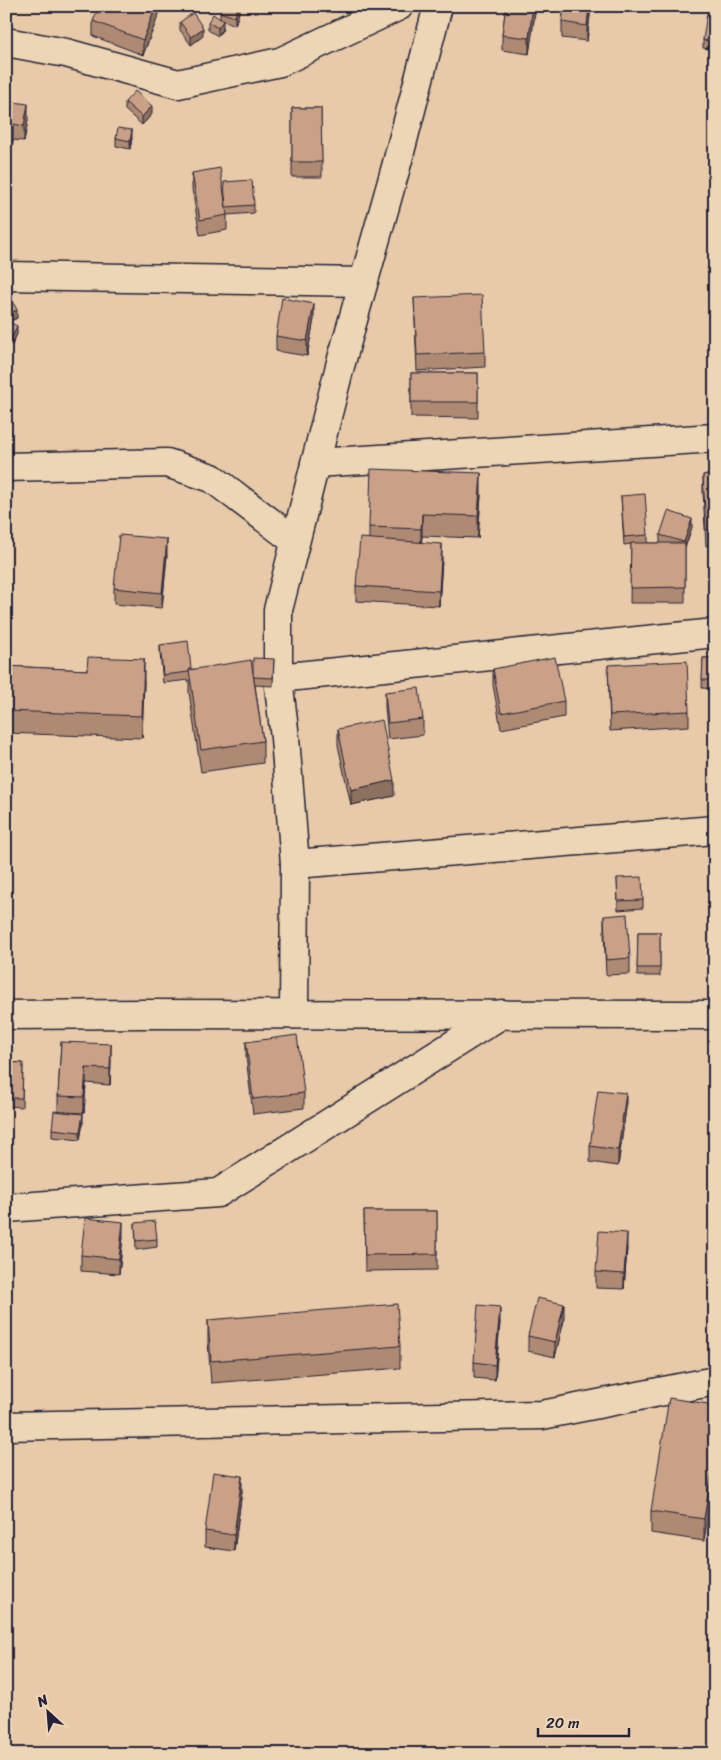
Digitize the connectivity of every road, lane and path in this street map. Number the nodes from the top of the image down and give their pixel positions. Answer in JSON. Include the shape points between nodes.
{"nodes":[{"id":1,"x":399,"y":6,"type":"edge"},
{"id":2,"x":438,"y":6,"type":"edge"},
{"id":3,"x":6,"y":42,"type":"edge"},
{"id":4,"x":6,"y":276,"type":"edge"},
{"id":5,"x":363,"y":282,"type":"junction"},
{"id":6,"x":715,"y":438,"type":"edge"},
{"id":7,"x":315,"y":464,"type":"junction"},
{"id":8,"x":6,"y":467,"type":"edge"},
{"id":9,"x":295,"y":540,"type":"junction"},
{"id":10,"x":715,"y":632,"type":"edge"},
{"id":11,"x":278,"y":678,"type":"junction"},
{"id":12,"x":715,"y":830,"type":"edge"},
{"id":13,"x":295,"y":864,"type":"junction"},
{"id":14,"x":294,"y":1014,"type":"junction"},
{"id":15,"x":502,"y":1014,"type":"junction"},
{"id":16,"x":6,"y":1015,"type":"edge"},
{"id":17,"x":715,"y":1015,"type":"edge"},
{"id":18,"x":6,"y":1208,"type":"edge"},
{"id":19,"x":715,"y":1381,"type":"edge"},
{"id":20,"x":6,"y":1426,"type":"edge"}],
"edges":[{"from":1,"to":3,"type":"street","via":[[280,62],[178,84],[66,54]]},
{"from":2,"to":5,"type":"street"},
{"from":4,"to":5,"type":"street"},
{"from":5,"to":7,"type":"street"},
{"from":6,"to":7,"type":"street"},
{"from":7,"to":9,"type":"street"},
{"from":8,"to":9,"type":"street","via":[[168,463],[212,478]]},
{"from":9,"to":11,"type":"street","via":[[278,610]]},
{"from":10,"to":11,"type":"street"},
{"from":11,"to":13,"type":"street"},
{"from":12,"to":13,"type":"street"},
{"from":13,"to":14,"type":"street"},
{"from":14,"to":15,"type":"street"},
{"from":14,"to":16,"type":"street"},
{"from":15,"to":17,"type":"street"},
{"from":15,"to":18,"type":"street","via":[[218,1193]]},
{"from":19,"to":20,"type":"street","via":[[542,1415]]}]}
